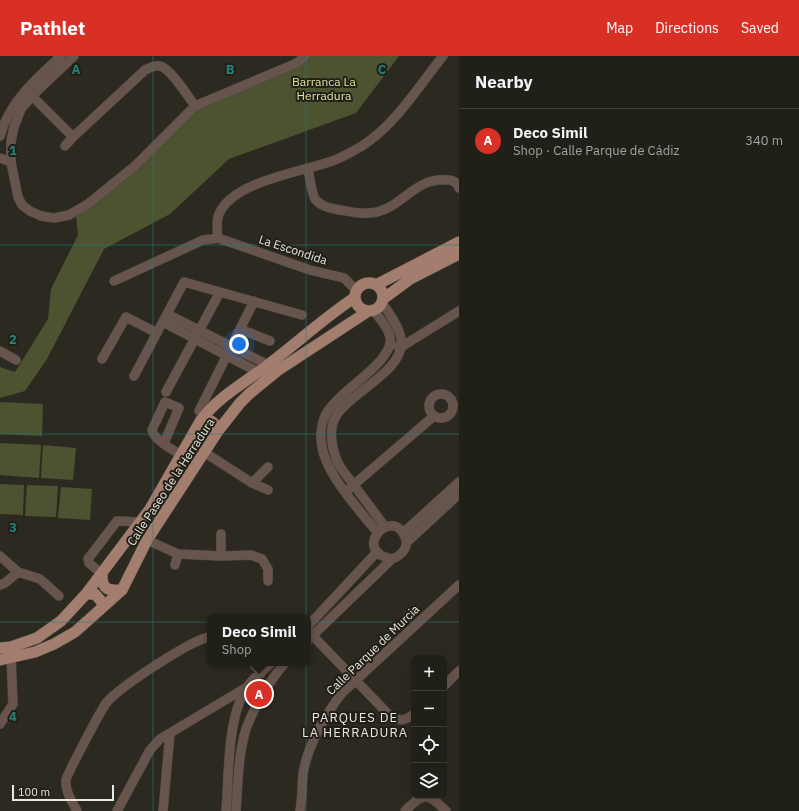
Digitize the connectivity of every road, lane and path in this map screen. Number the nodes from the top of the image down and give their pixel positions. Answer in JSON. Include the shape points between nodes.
{"nodes":[{"id":1,"x":61,"y":56,"type":"edge"},
{"id":2,"x":74,"y":56,"type":"edge"},
{"id":3,"x":305,"y":56,"type":"edge"},
{"id":4,"x":443,"y":56,"type":"edge"},
{"id":5,"x":32,"y":96,"type":"junction"},
{"id":6,"x":195,"y":106,"type":"junction"},
{"id":7,"x":0,"y":136,"type":"edge"},
{"id":8,"x":73,"y":137,"type":"junction"},
{"id":9,"x":65,"y":146,"type":"dead end"},
{"id":10,"x":0,"y":158,"type":"edge"},
{"id":11,"x":11,"y":162,"type":"junction"},
{"id":12,"x":308,"y":169,"type":"junction"},
{"id":13,"x":459,"y":188,"type":"edge"},
{"id":14,"x":218,"y":238,"type":"junction"},
{"id":15,"x":459,"y":242,"type":"edge"},
{"id":16,"x":459,"y":254,"type":"edge"},
{"id":17,"x":114,"y":281,"type":"dead end"},
{"id":18,"x":376,"y":285,"type":"junction"},
{"id":19,"x":220,"y":292,"type":"junction"},
{"id":20,"x":355,"y":294,"type":"junction"},
{"id":21,"x":254,"y":301,"type":"junction"},
{"id":22,"x":383,"y":301,"type":"junction"},
{"id":23,"x":371,"y":311,"type":"junction"},
{"id":24,"x":459,"y":311,"type":"edge"},
{"id":25,"x":302,"y":315,"type":"dead end"},
{"id":26,"x":165,"y":318,"type":"junction"},
{"id":27,"x":240,"y":329,"type":"junction"},
{"id":28,"x":157,"y":333,"type":"junction"},
{"id":29,"x":197,"y":335,"type":"junction"},
{"id":30,"x":270,"y":341,"type":"dead end"},
{"id":31,"x":390,"y":344,"type":"junction"},
{"id":32,"x":401,"y":347,"type":"junction"},
{"id":33,"x":0,"y":351,"type":"edge"},
{"id":34,"x":229,"y":351,"type":"junction"},
{"id":35,"x":102,"y":359,"type":"dead end"},
{"id":36,"x":16,"y":360,"type":"dead end"},
{"id":37,"x":268,"y":365,"type":"junction"},
{"id":38,"x":258,"y":372,"type":"junction"},
{"id":39,"x":134,"y":376,"type":"dead end"},
{"id":40,"x":166,"y":392,"type":"dead end"},
{"id":41,"x":217,"y":402,"type":"junction"},
{"id":42,"x":200,"y":415,"type":"junction"},
{"id":43,"x":230,"y":415,"type":"junction"},
{"id":44,"x":434,"y":416,"type":"dead end"},
{"id":45,"x":218,"y":431,"type":"junction"},
{"id":46,"x":164,"y":444,"type":"dead end"},
{"id":47,"x":204,"y":452,"type":"junction"},
{"id":48,"x":180,"y":455,"type":"junction"},
{"id":49,"x":268,"y":467,"type":"dead end"},
{"id":50,"x":459,"y":482,"type":"edge"},
{"id":51,"x":252,"y":483,"type":"junction"},
{"id":52,"x":354,"y":485,"type":"junction"},
{"id":53,"x":268,"y":490,"type":"dead end"},
{"id":54,"x":345,"y":491,"type":"junction"},
{"id":55,"x":459,"y":494,"type":"edge"},
{"id":56,"x":140,"y":522,"type":"junction"},
{"id":57,"x":381,"y":529,"type":"junction"},
{"id":58,"x":403,"y":532,"type":"junction"},
{"id":59,"x":221,"y":534,"type":"dead end"},
{"id":60,"x":147,"y":540,"type":"junction"},
{"id":61,"x":407,"y":542,"type":"junction"},
{"id":62,"x":377,"y":552,"type":"junction"},
{"id":63,"x":178,"y":554,"type":"junction"},
{"id":64,"x":0,"y":556,"type":"edge"},
{"id":65,"x":221,"y":556,"type":"junction"},
{"id":66,"x":392,"y":558,"type":"junction"},
{"id":67,"x":175,"y":565,"type":"dead end"},
{"id":68,"x":18,"y":572,"type":"junction"},
{"id":69,"x":102,"y":574,"type":"junction"},
{"id":70,"x":268,"y":581,"type":"dead end"},
{"id":71,"x":0,"y":585,"type":"edge"},
{"id":72,"x":459,"y":585,"type":"edge"},
{"id":73,"x":122,"y":590,"type":"junction"},
{"id":74,"x":86,"y":594,"type":"junction"},
{"id":75,"x":59,"y":596,"type":"dead end"},
{"id":76,"x":103,"y":606,"type":"junction"},
{"id":77,"x":311,"y":631,"type":"edge"},
{"id":78,"x":311,"y":631,"type":"edge"},
{"id":79,"x":311,"y":635,"type":"edge"},
{"id":80,"x":207,"y":637,"type":"edge"},
{"id":81,"x":0,"y":648,"type":"edge"},
{"id":82,"x":5,"y":659,"type":"edge"},
{"id":83,"x":256,"y":666,"type":"edge"},
{"id":84,"x":268,"y":666,"type":"edge"},
{"id":85,"x":282,"y":666,"type":"edge"},
{"id":86,"x":262,"y":672,"type":"junction"},
{"id":87,"x":459,"y":672,"type":"edge"},
{"id":88,"x":356,"y":680,"type":"junction"},
{"id":89,"x":447,"y":683,"type":"edge"},
{"id":90,"x":247,"y":686,"type":"junction"},
{"id":91,"x":411,"y":716,"type":"edge"},
{"id":92,"x":1,"y":722,"type":"edge"},
{"id":93,"x":233,"y":725,"type":"junction"},
{"id":94,"x":246,"y":729,"type":"junction"},
{"id":95,"x":170,"y":733,"type":"junction"},
{"id":96,"x":77,"y":811,"type":"edge"},
{"id":97,"x":117,"y":811,"type":"edge"},
{"id":98,"x":163,"y":811,"type":"edge"},
{"id":99,"x":226,"y":811,"type":"edge"},
{"id":100,"x":236,"y":811,"type":"edge"},
{"id":101,"x":300,"y":811,"type":"edge"},
{"id":102,"x":405,"y":811,"type":"edge"},
{"id":103,"x":446,"y":811,"type":"edge"}],
"edges":[{"from":1,"to":7,"type":"street","via":[[15,103]]},
{"from":2,"to":5,"type":"street"},
{"from":3,"to":6,"type":"street","via":[[297,63]]},
{"from":4,"to":12,"type":"street","via":[[390,124],[362,145],[334,161]]},
{"from":5,"to":8,"type":"street"},
{"from":5,"to":11,"type":"street","via":[[22,109],[14,127]]},
{"from":6,"to":8,"type":"street","via":[[167,69],[152,66]]},
{"from":6,"to":11,"type":"street","via":[[135,166],[88,204],[69,215],[54,218],[41,216],[22,205]]},
{"from":8,"to":9,"type":"street"},
{"from":10,"to":11,"type":"street"},
{"from":12,"to":13,"type":"street","via":[[315,198],[320,204],[361,213],[377,212],[429,182],[452,180]]},
{"from":12,"to":14,"type":"street","via":[[273,177],[235,196],[218,215]]},
{"from":14,"to":17,"type":"street","via":[[203,240]]},
{"from":14,"to":20,"type":"street","name":"La Escondida","via":[[310,270],[344,278]]},
{"from":15,"to":18,"type":"main road"},
{"from":16,"to":22,"type":"main road","via":[[410,279]]},
{"from":18,"to":20,"type":"main road","via":[[366,283],[360,286]]},
{"from":18,"to":22,"type":"main road","via":[[382,291]]},
{"from":19,"to":21,"type":"street"},
{"from":19,"to":26,"type":"street","via":[[184,282]]},
{"from":19,"to":29,"type":"street"},
{"from":20,"to":23,"type":"main road","via":[[356,305],[361,310]]},
{"from":20,"to":37,"type":"main road","name":"Calle Paseo de la Herradura"},
{"from":21,"to":25,"type":"street"},
{"from":21,"to":27,"type":"street"},
{"from":22,"to":23,"type":"main road"},
{"from":22,"to":32,"type":"street","via":[[397,327]]},
{"from":23,"to":31,"type":"street","via":[[388,330]]},
{"from":23,"to":43,"type":"main road","name":"Calle Paseo de la Herradura","via":[[276,371],[249,394]]},
{"from":24,"to":32,"type":"street"},
{"from":26,"to":28,"type":"street"},
{"from":26,"to":29,"type":"street"},
{"from":27,"to":30,"type":"street"},
{"from":27,"to":34,"type":"street"},
{"from":28,"to":35,"type":"street","via":[[126,317]]},
{"from":28,"to":39,"type":"street"},
{"from":29,"to":34,"type":"street"},
{"from":29,"to":40,"type":"street"},
{"from":31,"to":32,"type":"street"},
{"from":31,"to":54,"type":"street","via":[[380,362],[336,400],[325,416],[321,433],[322,447],[326,462]]},
{"from":32,"to":52,"type":"street","via":[[389,368],[343,407],[335,417],[331,433],[332,446],[336,459]]},
{"from":33,"to":36,"type":"street"},
{"from":34,"to":37,"type":"street"},
{"from":34,"to":38,"type":"street"},
{"from":34,"to":42,"type":"street"},
{"from":37,"to":38,"type":"main road","name":"Calle Paseo de la Herradura"},
{"from":38,"to":41,"type":"main road","name":"Calle Paseo de la Herradura"},
{"from":41,"to":42,"type":"main road","name":"Calle Paseo de la Herradura"},
{"from":41,"to":43,"type":"main road","via":[[218,411]]},
{"from":42,"to":45,"type":"main road","via":[[212,420]]},
{"from":42,"to":48,"type":"main road","name":"Calle Paseo de la Herradura"},
{"from":43,"to":45,"type":"main road","name":"Calle Paseo de la Herradura"},
{"from":44,"to":52,"type":"street"},
{"from":45,"to":47,"type":"main road","name":"Calle Paseo de la Herradura"},
{"from":46,"to":48,"type":"street"},
{"from":47,"to":51,"type":"street"},
{"from":47,"to":60,"type":"main road","name":"Calle Paseo de la Herradura"},
{"from":48,"to":56,"type":"main road","name":"Calle Paseo de la Herradura"},
{"from":49,"to":51,"type":"street"},
{"from":50,"to":58,"type":"street"},
{"from":51,"to":53,"type":"street"},
{"from":52,"to":54,"type":"street"},
{"from":52,"to":57,"type":"street"},
{"from":54,"to":57,"type":"street"},
{"from":55,"to":61,"type":"street"},
{"from":56,"to":69,"type":"main road","name":"Calle Paseo de la Herradura"},
{"from":56,"to":69,"type":"street","via":[[117,521],[93,553],[88,561]]},
{"from":57,"to":58,"type":"street","via":[[392,526]]},
{"from":57,"to":62,"type":"street","via":[[374,539]]},
{"from":58,"to":61,"type":"street"},
{"from":59,"to":65,"type":"street"},
{"from":60,"to":63,"type":"street"},
{"from":60,"to":73,"type":"main road","name":"Calle Paseo de la Herradura"},
{"from":61,"to":66,"type":"street","via":[[405,550]]},
{"from":62,"to":66,"type":"street","via":[[384,557]]},
{"from":62,"to":77,"type":"street"},
{"from":63,"to":65,"type":"street"},
{"from":63,"to":67,"type":"street"},
{"from":64,"to":68,"type":"street"},
{"from":65,"to":70,"type":"street","via":[[251,556],[262,559],[268,569]]},
{"from":66,"to":78,"type":"street"},
{"from":68,"to":71,"type":"street"},
{"from":68,"to":75,"type":"street","via":[[40,580]]},
{"from":69,"to":73,"type":"main road","via":[[104,586],[108,589]]},
{"from":69,"to":74,"type":"main road","name":"Calle Paseo de la Herradura"},
{"from":72,"to":88,"type":"street","name":"Calle Parque de Murcia"},
{"from":73,"to":76,"type":"main road","name":"Calle Paseo de la Herradura"},
{"from":74,"to":76,"type":"main road","via":[[95,594]]},
{"from":74,"to":81,"type":"main road","name":"Calle Paseo de la Herradura","via":[[61,620],[37,638]]},
{"from":76,"to":82,"type":"main road","name":"Calle Paseo de la Herradura","via":[[75,632],[54,644],[35,652]]},
{"from":79,"to":88,"type":"street"},
{"from":80,"to":96,"type":"street","via":[[157,665],[107,702],[66,778],[67,793]]},
{"from":82,"to":92,"type":"street","via":[[13,688],[12,704]]},
{"from":83,"to":86,"type":"street"},
{"from":84,"to":86,"type":"street"},
{"from":85,"to":94,"type":"street","via":[[274,676]]},
{"from":86,"to":90,"type":"street"},
{"from":87,"to":89,"type":"street"},
{"from":88,"to":91,"type":"street","via":[[391,718],[404,720]]},
{"from":88,"to":101,"type":"street","name":"Calle Parque de Murcia","via":[[332,705],[315,739],[303,774]]},
{"from":90,"to":93,"type":"street"},
{"from":90,"to":95,"type":"street"},
{"from":93,"to":94,"type":"street"},
{"from":93,"to":99,"type":"street"},
{"from":94,"to":100,"type":"street","via":[[240,759]]},
{"from":95,"to":97,"type":"street","via":[[150,750]]},
{"from":95,"to":98,"type":"street"},
{"from":102,"to":103,"type":"street","via":[[415,801],[427,797],[434,799]]}]}
